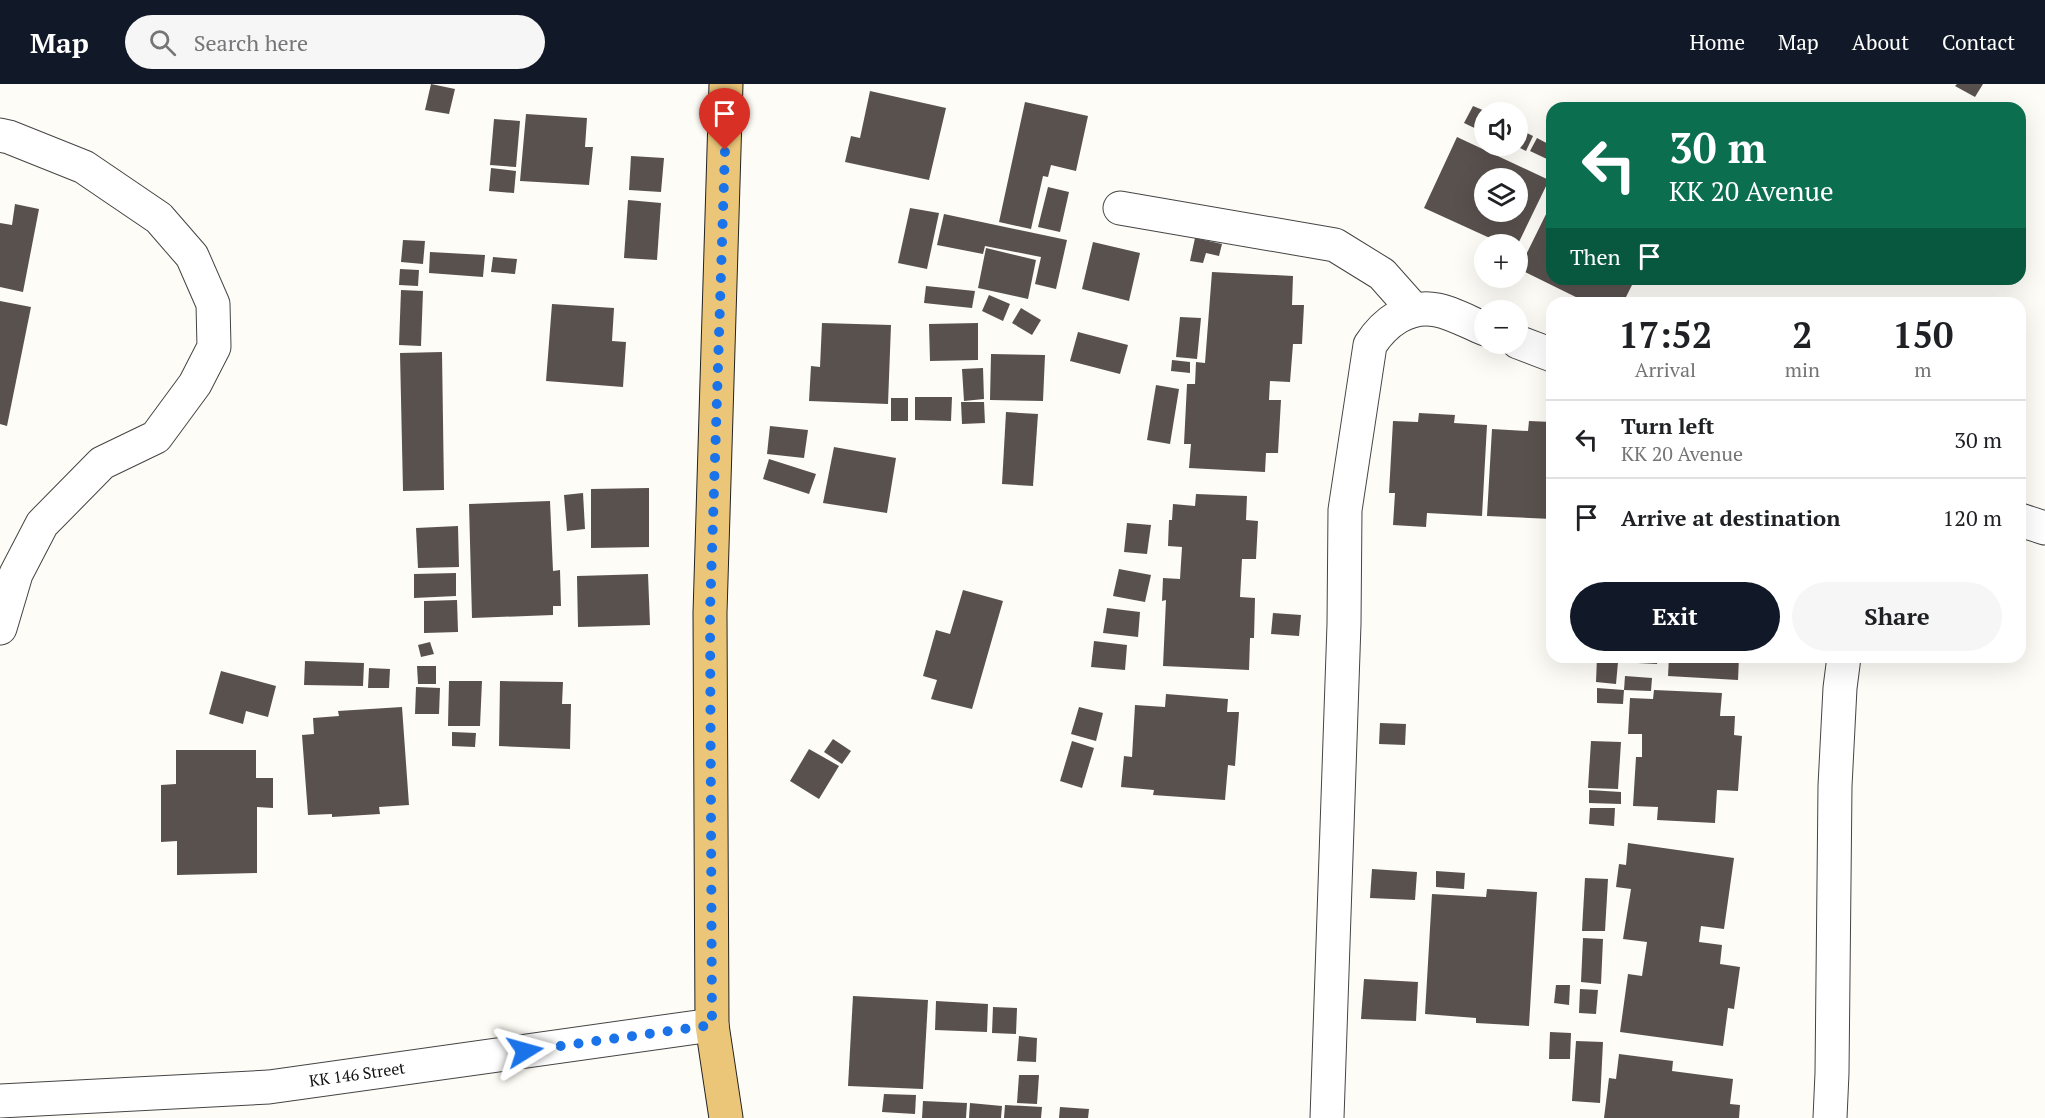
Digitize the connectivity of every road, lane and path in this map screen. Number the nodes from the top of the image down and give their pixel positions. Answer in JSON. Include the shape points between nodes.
{"nodes":[{"id":1,"x":726,"y":84,"type":"edge"},
{"id":2,"x":0,"y":135,"type":"edge"},
{"id":3,"x":1120,"y":207,"type":"dead end"},
{"id":4,"x":1414,"y":310,"type":"junction"},
{"id":5,"x":1474,"y":325,"type":"edge"},
{"id":6,"x":1528,"y":346,"type":"edge"},
{"id":7,"x":1546,"y":354,"type":"edge"},
{"id":8,"x":2026,"y":522,"type":"edge"},
{"id":9,"x":2045,"y":528,"type":"edge"},
{"id":10,"x":0,"y":628,"type":"edge"},
{"id":11,"x":1843,"y":663,"type":"edge"},
{"id":12,"x":712,"y":1025,"type":"junction"},
{"id":13,"x":0,"y":1101,"type":"edge"},
{"id":14,"x":726,"y":1118,"type":"edge"},
{"id":15,"x":1327,"y":1118,"type":"edge"},
{"id":16,"x":1830,"y":1118,"type":"edge"}],
"edges":[{"from":1,"to":12,"type":"main road","via":[[710,613]]},
{"from":2,"to":10,"type":"street","via":[[84,167],[159,218],[192,256],[213,304],[214,347],[195,384],[156,437],[102,463],[42,524],[16,574]]},
{"from":3,"to":4,"type":"street","via":[[1335,245],[1382,274]]},
{"from":4,"to":5,"type":"street","via":[[1436,309]]},
{"from":4,"to":15,"type":"street","via":[[1395,318],[1370,345],[1345,510]]},
{"from":6,"to":7,"type":"street"},
{"from":8,"to":9,"type":"street"},
{"from":11,"to":16,"type":"street","via":[[1835,786]]},
{"from":12,"to":13,"type":"street","name":"KK 146 Street","via":[[269,1087]]},
{"from":12,"to":14,"type":"main road"}]}
